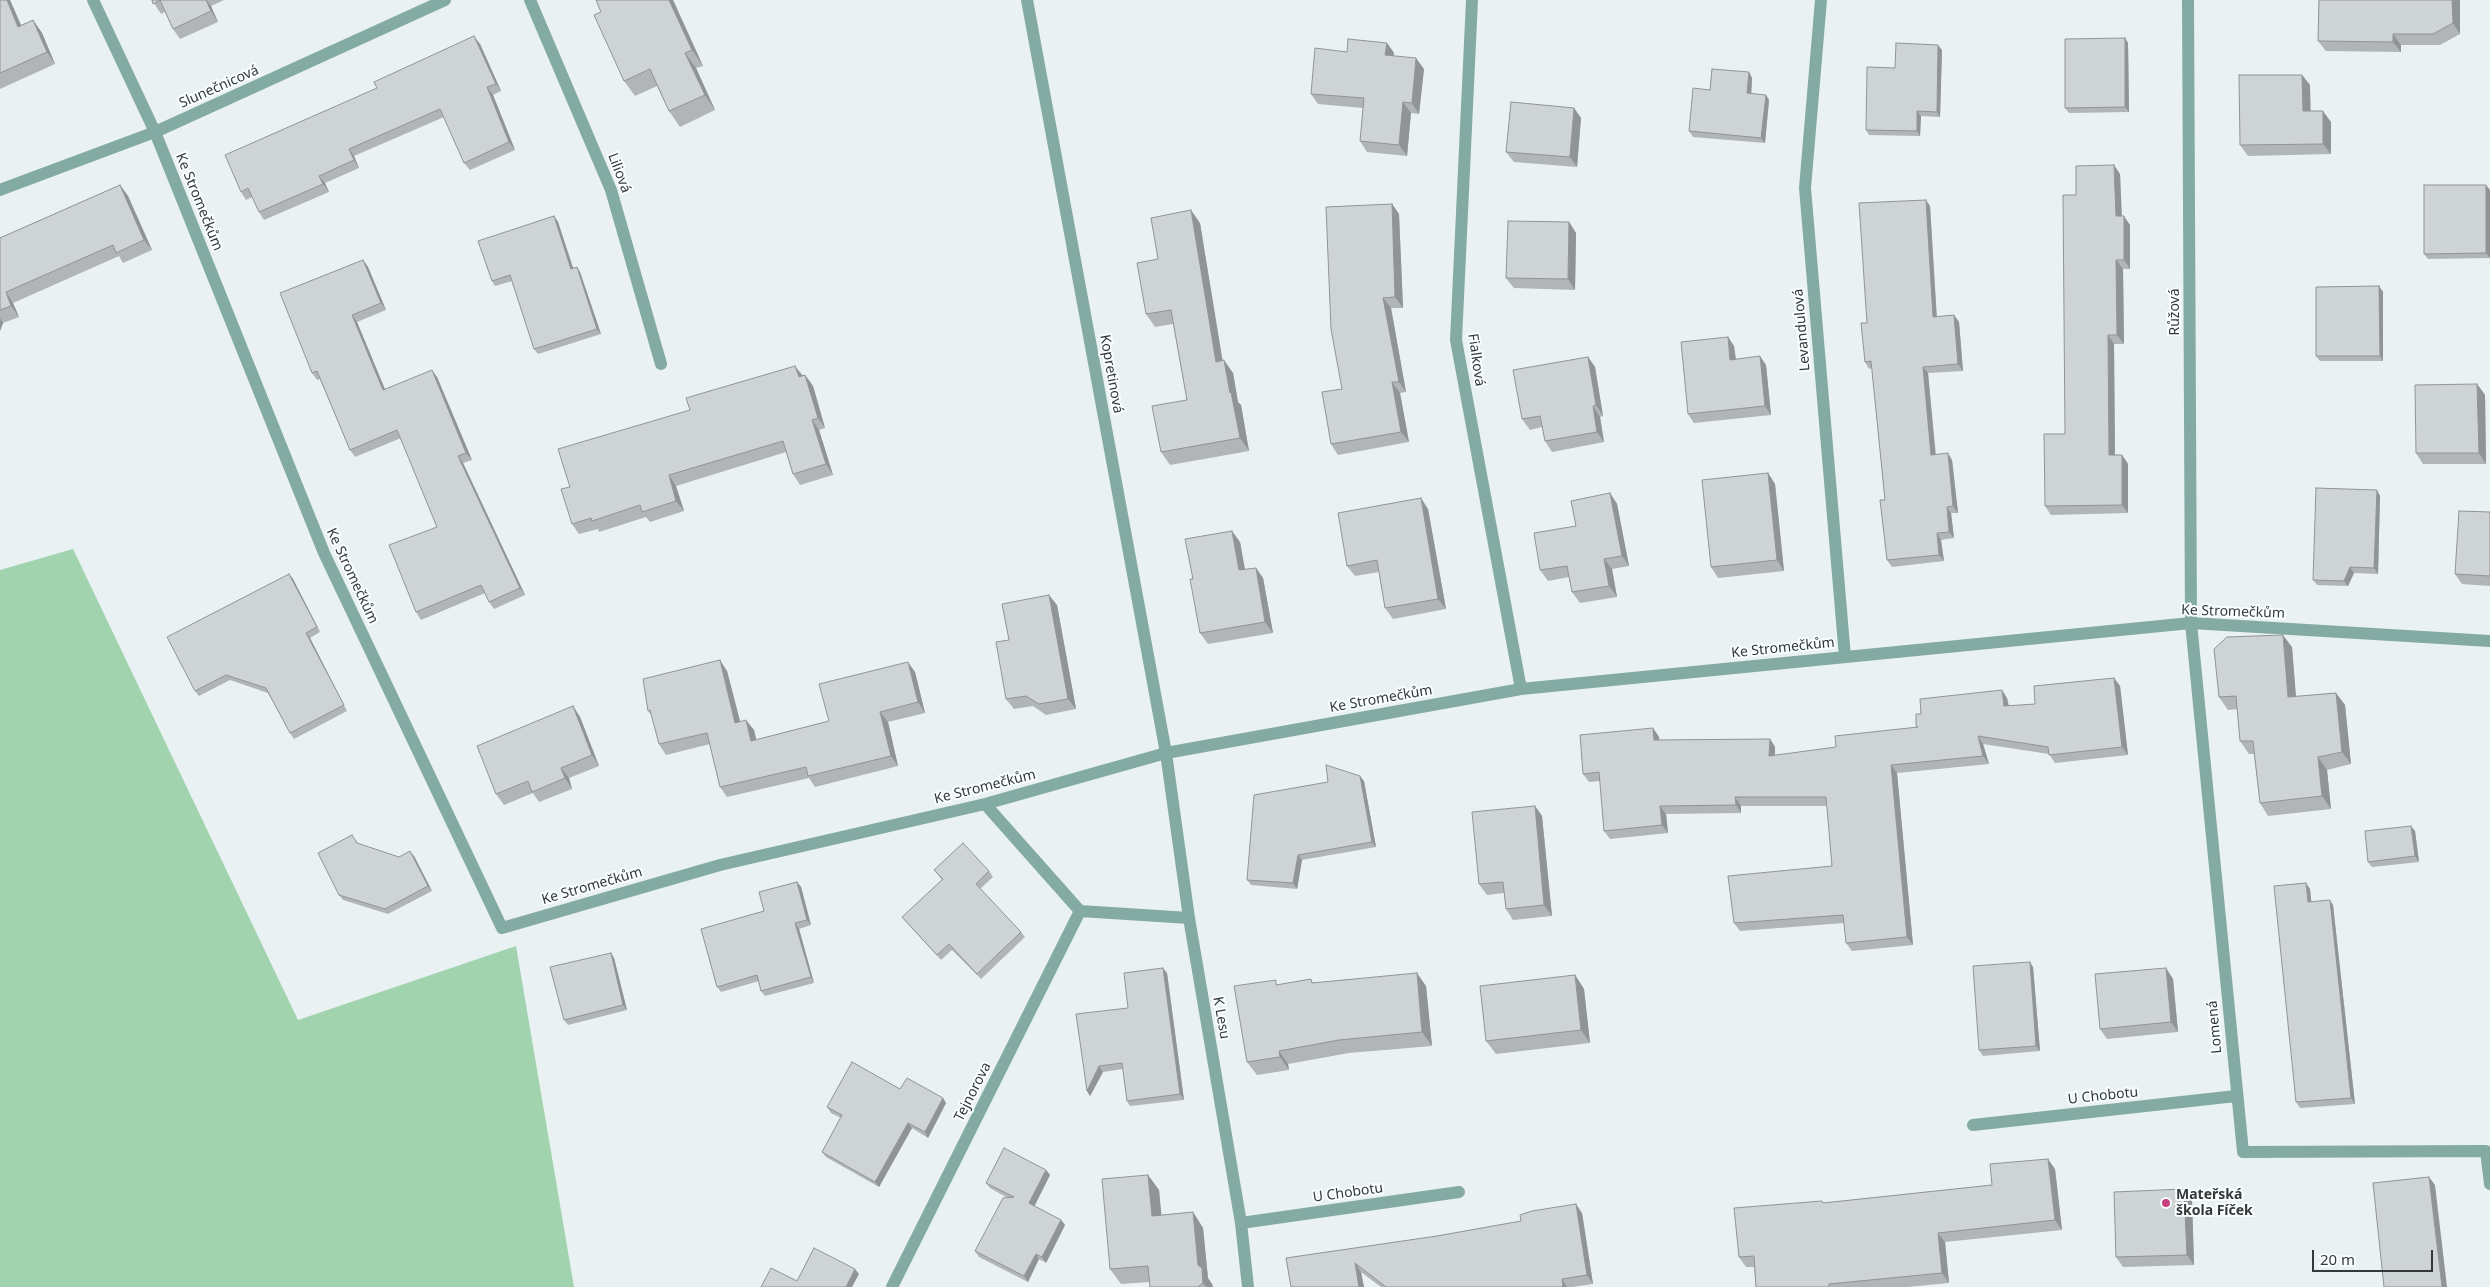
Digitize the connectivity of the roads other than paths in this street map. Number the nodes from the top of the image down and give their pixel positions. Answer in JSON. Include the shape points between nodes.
{"nodes":[{"id":1,"x":93,"y":0,"type":"edge"},
{"id":2,"x":445,"y":0,"type":"edge"},
{"id":3,"x":530,"y":0,"type":"edge"},
{"id":4,"x":1027,"y":0,"type":"edge"},
{"id":5,"x":1472,"y":0,"type":"edge"},
{"id":6,"x":1821,"y":0,"type":"edge"},
{"id":7,"x":2188,"y":0,"type":"edge"},
{"id":8,"x":155,"y":132,"type":"junction"},
{"id":9,"x":0,"y":190,"type":"edge"},
{"id":10,"x":661,"y":364,"type":"dead end"},
{"id":11,"x":2192,"y":623,"type":"junction"},
{"id":12,"x":2490,"y":641,"type":"edge"},
{"id":13,"x":1845,"y":657,"type":"junction"},
{"id":14,"x":1521,"y":689,"type":"junction"},
{"id":15,"x":1166,"y":753,"type":"junction"},
{"id":16,"x":985,"y":804,"type":"junction"},
{"id":17,"x":1080,"y":911,"type":"junction"},
{"id":18,"x":1189,"y":918,"type":"junction"},
{"id":19,"x":2236,"y":1096,"type":"junction"},
{"id":20,"x":1973,"y":1125,"type":"dead end"},
{"id":21,"x":2490,"y":1184,"type":"edge"},
{"id":22,"x":1459,"y":1192,"type":"dead end"},
{"id":23,"x":1241,"y":1223,"type":"junction"},
{"id":24,"x":892,"y":1287,"type":"edge"},
{"id":25,"x":1248,"y":1287,"type":"edge"}],
"edges":[{"from":1,"to":8,"type":"street","name":"Ke Stromečkům"},
{"from":2,"to":8,"type":"street","name":"Slunečnicová"},
{"from":3,"to":10,"type":"street","name":"Liliová","via":[[611,190]]},
{"from":4,"to":15,"type":"street","name":"Kopretinová"},
{"from":5,"to":14,"type":"street","name":"Fialková","via":[[1456,340]]},
{"from":6,"to":13,"type":"street","name":"Levandulová","via":[[1804,188]]},
{"from":7,"to":11,"type":"street","name":"Růžová"},
{"from":8,"to":9,"type":"street","name":"Slunečnicová"},
{"from":8,"to":16,"type":"street","name":"Ke Stromečkům","via":[[324,553],[502,928],[720,865]]},
{"from":11,"to":12,"type":"street","name":"Ke Stromečkům"},
{"from":11,"to":13,"type":"street","name":"Ke Stromečkům"},
{"from":11,"to":19,"type":"street","name":"Lomená"},
{"from":13,"to":14,"type":"street","name":"Ke Stromečkům"},
{"from":14,"to":15,"type":"street","name":"Ke Stromečkům"},
{"from":15,"to":16,"type":"street","name":"Ke Stromečkům"},
{"from":15,"to":18,"type":"street","name":"K Lesu"},
{"from":16,"to":17,"type":"street"},
{"from":17,"to":18,"type":"street"},
{"from":17,"to":24,"type":"street","name":"Tejnorova"},
{"from":18,"to":23,"type":"street","name":"K Lesu"},
{"from":19,"to":20,"type":"street","name":"U Chobotu"},
{"from":19,"to":21,"type":"street","name":"Lomená","via":[[2243,1152],[2486,1151]]},
{"from":22,"to":23,"type":"street","name":"U Chobotu"},
{"from":23,"to":25,"type":"street","name":"K Lesu"}]}
